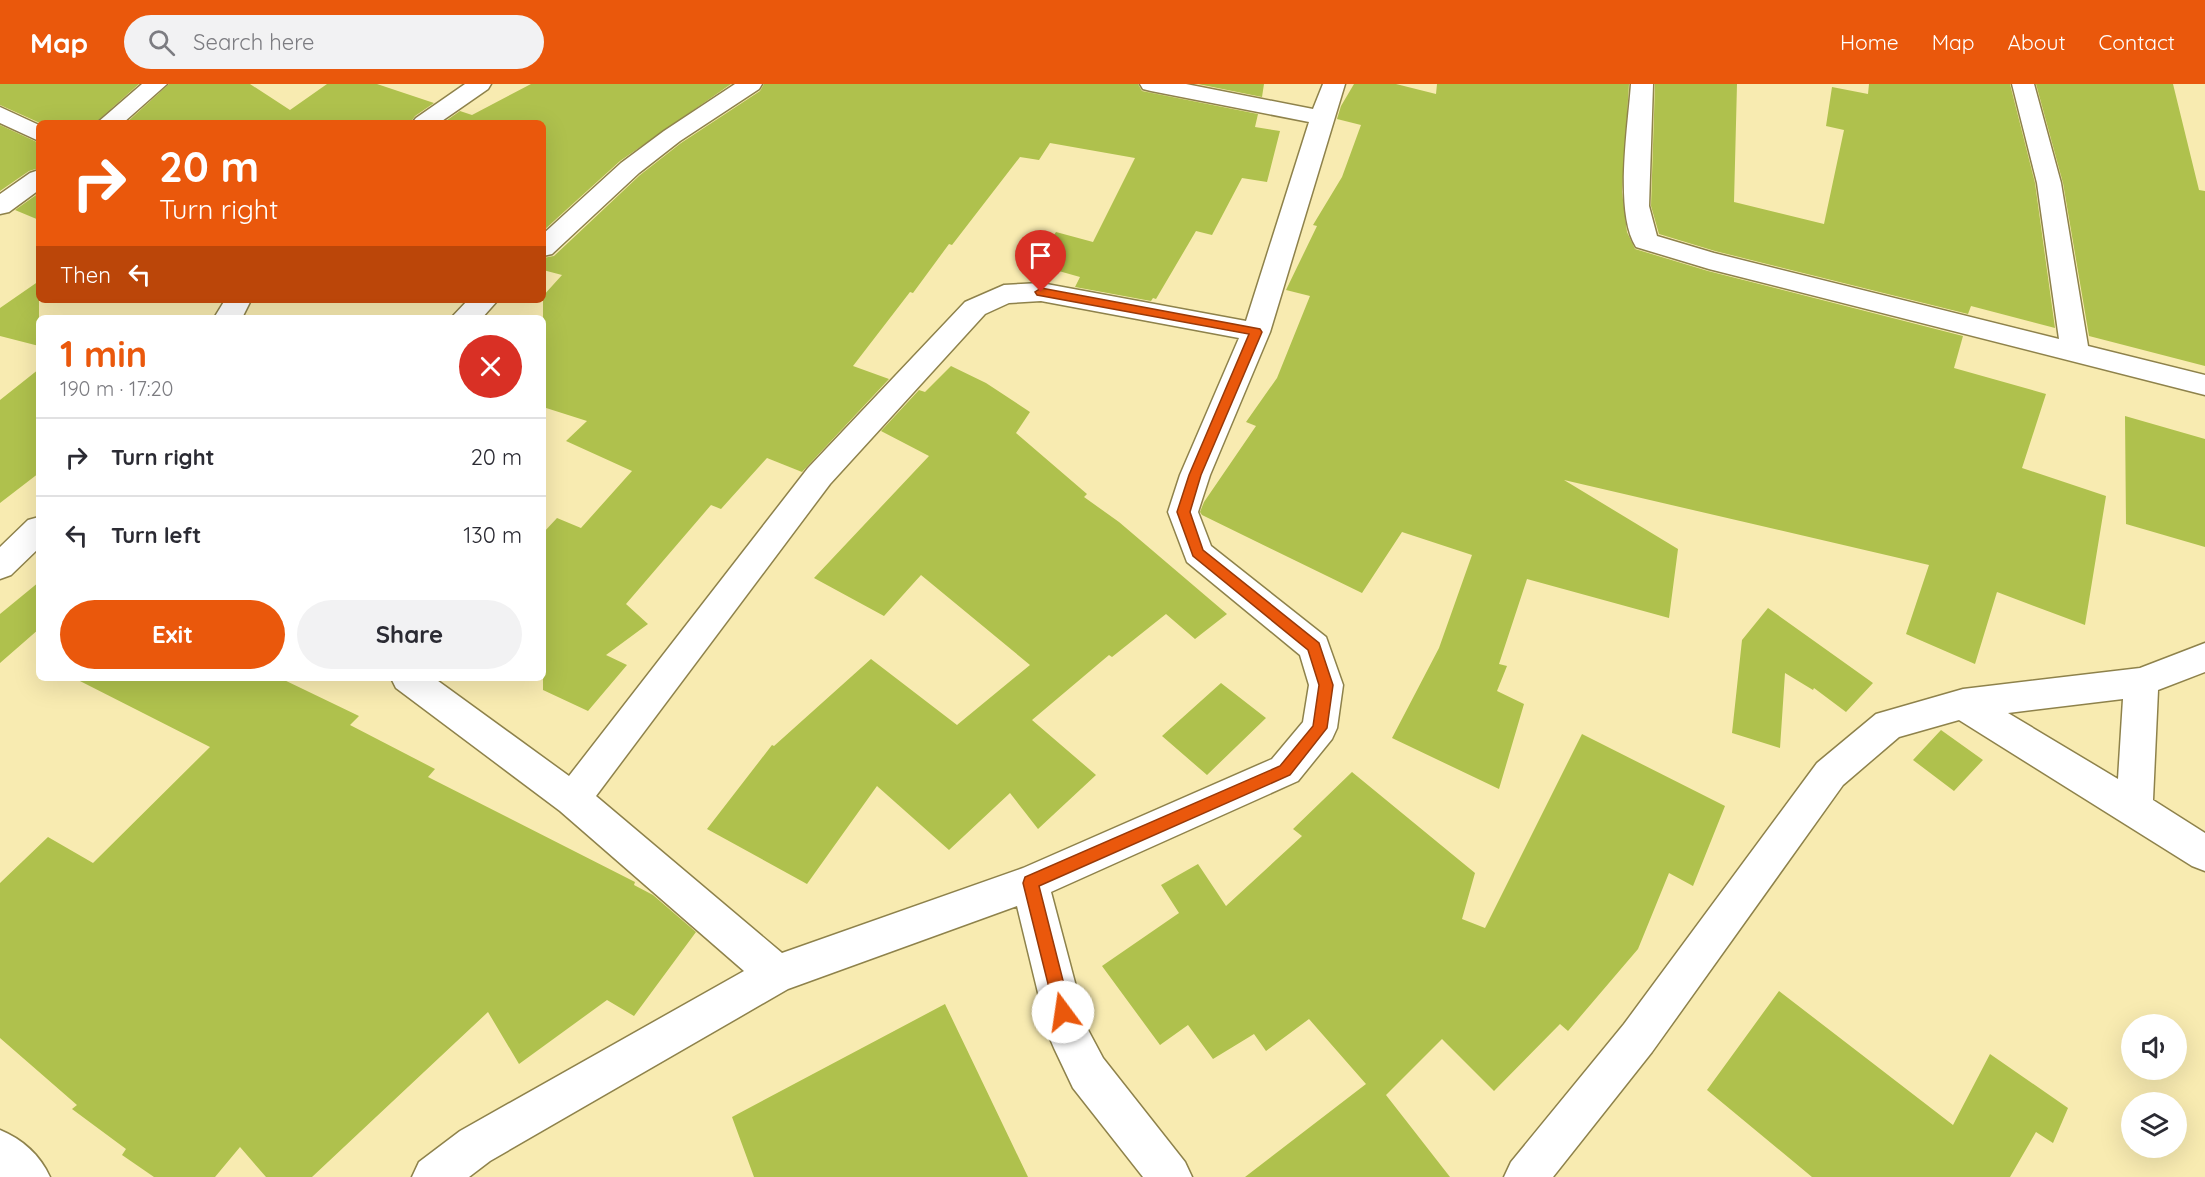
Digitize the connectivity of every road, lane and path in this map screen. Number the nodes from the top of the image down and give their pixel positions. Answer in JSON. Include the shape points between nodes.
{"nodes":[{"id":1,"x":156,"y":84,"type":"edge"},
{"id":2,"x":480,"y":84,"type":"edge"},
{"id":3,"x":751,"y":84,"type":"edge"},
{"id":4,"x":1151,"y":84,"type":"edge"},
{"id":5,"x":1334,"y":84,"type":"edge"},
{"id":6,"x":1642,"y":84,"type":"edge"},
{"id":7,"x":2023,"y":84,"type":"edge"},
{"id":8,"x":0,"y":114,"type":"edge"},
{"id":9,"x":1322,"y":118,"type":"junction"},
{"id":10,"x":113,"y":120,"type":"edge"},
{"id":11,"x":428,"y":120,"type":"edge"},
{"id":12,"x":36,"y":132,"type":"edge"},
{"id":13,"x":36,"y":180,"type":"edge"},
{"id":14,"x":0,"y":206,"type":"edge"},
{"id":15,"x":546,"y":245,"type":"edge"},
{"id":16,"x":482,"y":303,"type":"edge"},
{"id":17,"x":468,"y":315,"type":"edge"},
{"id":18,"x":1256,"y":332,"type":"junction"},
{"id":19,"x":2075,"y":353,"type":"junction"},
{"id":20,"x":2205,"y":386,"type":"edge"},
{"id":21,"x":36,"y":532,"type":"edge"},
{"id":22,"x":0,"y":566,"type":"edge"},
{"id":23,"x":2205,"y":657,"type":"edge"},
{"id":24,"x":412,"y":681,"type":"edge"},
{"id":25,"x":2141,"y":682,"type":"junction"},
{"id":26,"x":1963,"y":704,"type":"junction"},
{"id":27,"x":573,"y":799,"type":"junction"},
{"id":28,"x":2134,"y":808,"type":"junction"},
{"id":29,"x":2205,"y":854,"type":"edge"},
{"id":30,"x":1030,"y":883,"type":"junction"},
{"id":31,"x":777,"y":974,"type":"junction"},
{"id":32,"x":0,"y":1151,"type":"edge"},
{"id":33,"x":28,"y":1177,"type":"edge"},
{"id":34,"x":434,"y":1177,"type":"edge"},
{"id":35,"x":1170,"y":1177,"type":"edge"},
{"id":36,"x":1526,"y":1177,"type":"edge"}],
"edges":[{"from":1,"to":10,"type":"street"},
{"from":2,"to":11,"type":"street"},
{"from":3,"to":15,"type":"street","via":[[630,168]]},
{"from":4,"to":9,"type":"street"},
{"from":5,"to":9,"type":"street"},
{"from":6,"to":19,"type":"street","via":[[1636,206],[1645,241]]},
{"from":7,"to":19,"type":"street","via":[[2049,183]]},
{"from":8,"to":12,"type":"street"},
{"from":9,"to":18,"type":"street"},
{"from":13,"to":14,"type":"street"},
{"from":16,"to":17,"type":"street"},
{"from":18,"to":27,"type":"street","via":[[1041,292],[1004,294],[975,308],[819,476]]},
{"from":18,"to":30,"type":"street","via":[[1183,512],[1198,553],[1314,647],[1326,685],[1320,728],[1285,770]]},
{"from":19,"to":20,"type":"street"},
{"from":21,"to":22,"type":"street"},
{"from":23,"to":25,"type":"street"},
{"from":24,"to":27,"type":"street"},
{"from":25,"to":26,"type":"street"},
{"from":25,"to":28,"type":"street"},
{"from":26,"to":28,"type":"street"},
{"from":26,"to":36,"type":"street","via":[[1888,725],[1830,774],[1638,1038]]},
{"from":27,"to":31,"type":"street"},
{"from":28,"to":29,"type":"street"},
{"from":30,"to":31,"type":"street"},
{"from":30,"to":35,"type":"street","via":[[1068,1034],[1088,1073]]},
{"from":31,"to":34,"type":"street","via":[[474,1146]]},
{"from":32,"to":33,"type":"street"}]}
